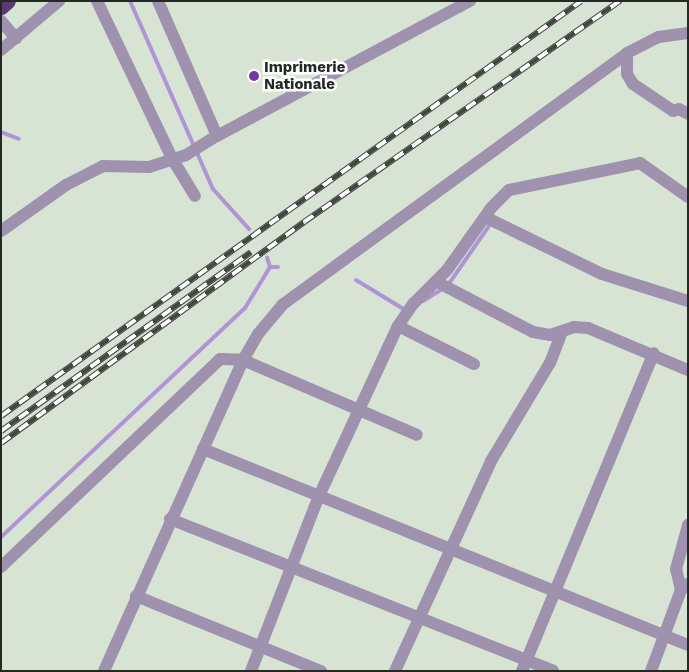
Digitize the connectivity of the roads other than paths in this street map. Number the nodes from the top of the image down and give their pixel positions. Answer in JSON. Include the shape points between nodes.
{"nodes":[{"id":1,"x":8,"y":1,"type":"edge"},
{"id":2,"x":59,"y":1,"type":"edge"},
{"id":3,"x":97,"y":1,"type":"edge"},
{"id":4,"x":158,"y":1,"type":"edge"},
{"id":5,"x":470,"y":1,"type":"edge"},
{"id":6,"x":1,"y":7,"type":"edge"},
{"id":7,"x":1,"y":21,"type":"edge"},
{"id":8,"x":688,"y":33,"type":"edge"},
{"id":9,"x":16,"y":38,"type":"junction"},
{"id":10,"x":1,"y":50,"type":"edge"},
{"id":11,"x":627,"y":53,"type":"junction"},
{"id":12,"x":688,"y":114,"type":"edge"},
{"id":13,"x":217,"y":136,"type":"junction"},
{"id":14,"x":173,"y":160,"type":"junction"},
{"id":15,"x":195,"y":196,"type":"dead end"},
{"id":16,"x":688,"y":198,"type":"edge"},
{"id":17,"x":485,"y":217,"type":"junction"},
{"id":18,"x":1,"y":231,"type":"edge"},
{"id":19,"x":437,"y":282,"type":"junction"},
{"id":20,"x":687,"y":299,"type":"edge"},
{"id":21,"x":398,"y":326,"type":"junction"},
{"id":22,"x":562,"y":332,"type":"junction"},
{"id":23,"x":654,"y":353,"type":"junction"},
{"id":24,"x":243,"y":360,"type":"junction"},
{"id":25,"x":474,"y":364,"type":"dead end"},
{"id":26,"x":688,"y":370,"type":"edge"},
{"id":27,"x":357,"y":410,"type":"junction"},
{"id":28,"x":417,"y":435,"type":"dead end"},
{"id":29,"x":203,"y":449,"type":"junction"},
{"id":30,"x":320,"y":496,"type":"junction"},
{"id":31,"x":170,"y":519,"type":"junction"},
{"id":32,"x":688,"y":525,"type":"edge"},
{"id":33,"x":449,"y":549,"type":"junction"},
{"id":34,"x":1,"y":567,"type":"edge"},
{"id":35,"x":291,"y":567,"type":"junction"},
{"id":36,"x":685,"y":587,"type":"edge"},
{"id":37,"x":555,"y":592,"type":"junction"},
{"id":38,"x":136,"y":596,"type":"junction"},
{"id":39,"x":418,"y":617,"type":"junction"},
{"id":40,"x":665,"y":637,"type":"junction"},
{"id":41,"x":688,"y":645,"type":"edge"},
{"id":42,"x":260,"y":646,"type":"junction"},
{"id":43,"x":524,"y":666,"type":"edge"},
{"id":44,"x":106,"y":670,"type":"edge"},
{"id":45,"x":251,"y":671,"type":"edge"},
{"id":46,"x":321,"y":671,"type":"edge"},
{"id":47,"x":395,"y":671,"type":"edge"},
{"id":48,"x":553,"y":671,"type":"edge"},
{"id":49,"x":652,"y":671,"type":"edge"}],
"edges":[{"from":1,"to":6,"type":"highway"},
{"from":2,"to":9,"type":"street"},
{"from":3,"to":14,"type":"street"},
{"from":4,"to":13,"type":"street"},
{"from":5,"to":13,"type":"street"},
{"from":7,"to":9,"type":"street"},
{"from":8,"to":11,"type":"street","via":[[659,37]]},
{"from":9,"to":10,"type":"street"},
{"from":11,"to":12,"type":"street","via":[[627,74],[634,84],[673,111],[679,109]]},
{"from":11,"to":24,"type":"street","via":[[282,305],[258,334]]},
{"from":13,"to":14,"type":"street"},
{"from":14,"to":15,"type":"street"},
{"from":14,"to":18,"type":"street","via":[[149,167],[103,166],[66,185]]},
{"from":16,"to":17,"type":"street","via":[[640,163],[509,190]]},
{"from":17,"to":19,"type":"street"},
{"from":17,"to":20,"type":"street","via":[[602,274]]},
{"from":19,"to":21,"type":"street","via":[[413,304]]},
{"from":19,"to":22,"type":"street","via":[[526,329],[545,335]]},
{"from":21,"to":25,"type":"street"},
{"from":21,"to":27,"type":"street"},
{"from":22,"to":23,"type":"street","via":[[579,326],[588,328]]},
{"from":22,"to":33,"type":"street","via":[[550,363],[491,461]]},
{"from":23,"to":26,"type":"street"},
{"from":23,"to":37,"type":"street"},
{"from":24,"to":27,"type":"street"},
{"from":24,"to":29,"type":"street"},
{"from":24,"to":34,"type":"street","via":[[220,359]]},
{"from":27,"to":28,"type":"street"},
{"from":27,"to":30,"type":"street"},
{"from":29,"to":30,"type":"street"},
{"from":29,"to":31,"type":"street"},
{"from":30,"to":33,"type":"street"},
{"from":30,"to":35,"type":"street"},
{"from":31,"to":35,"type":"street"},
{"from":31,"to":38,"type":"street"},
{"from":32,"to":36,"type":"street","via":[[676,569]]},
{"from":33,"to":37,"type":"street"},
{"from":33,"to":39,"type":"street"},
{"from":35,"to":39,"type":"street"},
{"from":35,"to":42,"type":"street"},
{"from":36,"to":40,"type":"street"},
{"from":37,"to":40,"type":"street"},
{"from":37,"to":43,"type":"street"},
{"from":38,"to":42,"type":"street"},
{"from":38,"to":44,"type":"street"},
{"from":39,"to":43,"type":"street"},
{"from":39,"to":47,"type":"street"},
{"from":40,"to":41,"type":"street"},
{"from":40,"to":49,"type":"street"},
{"from":42,"to":45,"type":"street"},
{"from":42,"to":46,"type":"street"},
{"from":43,"to":48,"type":"street"}]}
